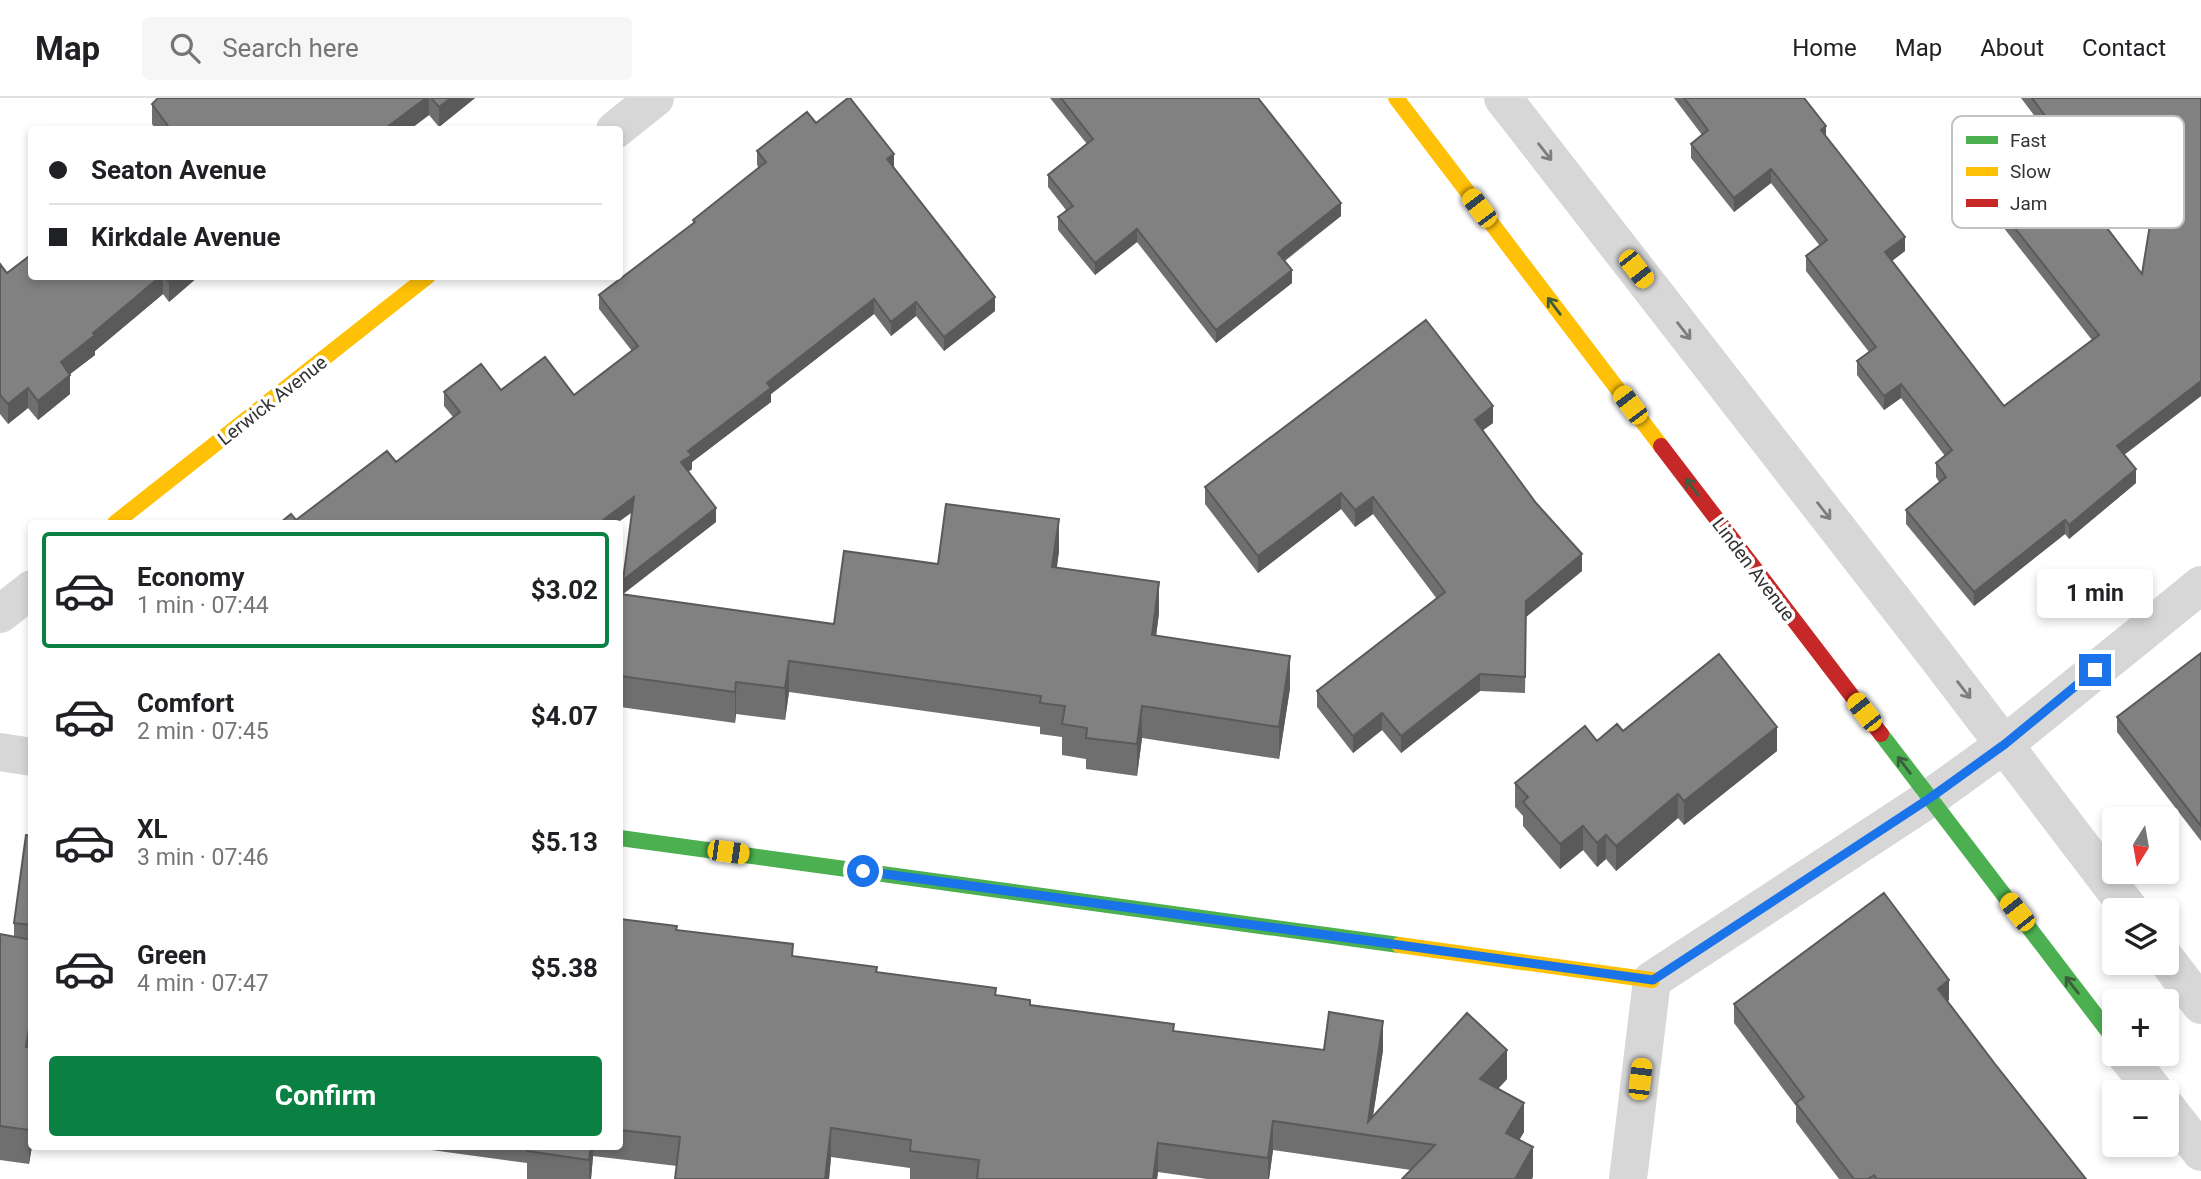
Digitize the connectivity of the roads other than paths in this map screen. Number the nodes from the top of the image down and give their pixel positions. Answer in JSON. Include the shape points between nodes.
{"nodes":[{"id":1,"x":655,"y":98,"type":"edge"},
{"id":2,"x":1396,"y":98,"type":"edge"},
{"id":3,"x":1503,"y":98,"type":"edge"},
{"id":4,"x":620,"y":126,"type":"edge"},
{"id":5,"x":423,"y":280,"type":"edge"},
{"id":6,"x":119,"y":520,"type":"edge"},
{"id":7,"x":2201,"y":585,"type":"edge"},
{"id":8,"x":28,"y":592,"type":"edge"},
{"id":9,"x":0,"y":614,"type":"edge"},
{"id":10,"x":2005,"y":744,"type":"junction"},
{"id":11,"x":0,"y":752,"type":"edge"},
{"id":12,"x":28,"y":756,"type":"edge"},
{"id":13,"x":1930,"y":798,"type":"junction"},
{"id":14,"x":623,"y":838,"type":"edge"},
{"id":15,"x":2121,"y":898,"type":"edge"},
{"id":16,"x":2178,"y":975,"type":"edge"},
{"id":17,"x":1653,"y":980,"type":"junction"},
{"id":18,"x":2201,"y":1005,"type":"edge"},
{"id":19,"x":2102,"y":1023,"type":"edge"},
{"id":20,"x":2134,"y":1066,"type":"edge"},
{"id":21,"x":2146,"y":1080,"type":"edge"},
{"id":22,"x":2179,"y":1124,"type":"edge"},
{"id":23,"x":2201,"y":1152,"type":"edge"},
{"id":24,"x":1628,"y":1179,"type":"edge"}],
"edges":[{"from":1,"to":4,"type":"street"},
{"from":13,"to":2,"type":"street","name":"Linden Avenue","one_way":true},
{"from":3,"to":10,"type":"street","one_way":true},
{"from":5,"to":6,"type":"street","name":"Lerwick Avenue"},
{"from":7,"to":10,"type":"street"},
{"from":8,"to":9,"type":"street"},
{"from":10,"to":13,"type":"street"},
{"from":10,"to":15,"type":"street"},
{"from":11,"to":12,"type":"street"},
{"from":13,"to":17,"type":"street"},
{"from":19,"to":13,"type":"street","name":"Linden Avenue","one_way":true},
{"from":14,"to":17,"type":"street"},
{"from":16,"to":18,"type":"street"},
{"from":17,"to":24,"type":"street"},
{"from":20,"to":21,"type":"street"},
{"from":22,"to":23,"type":"street"}]}
